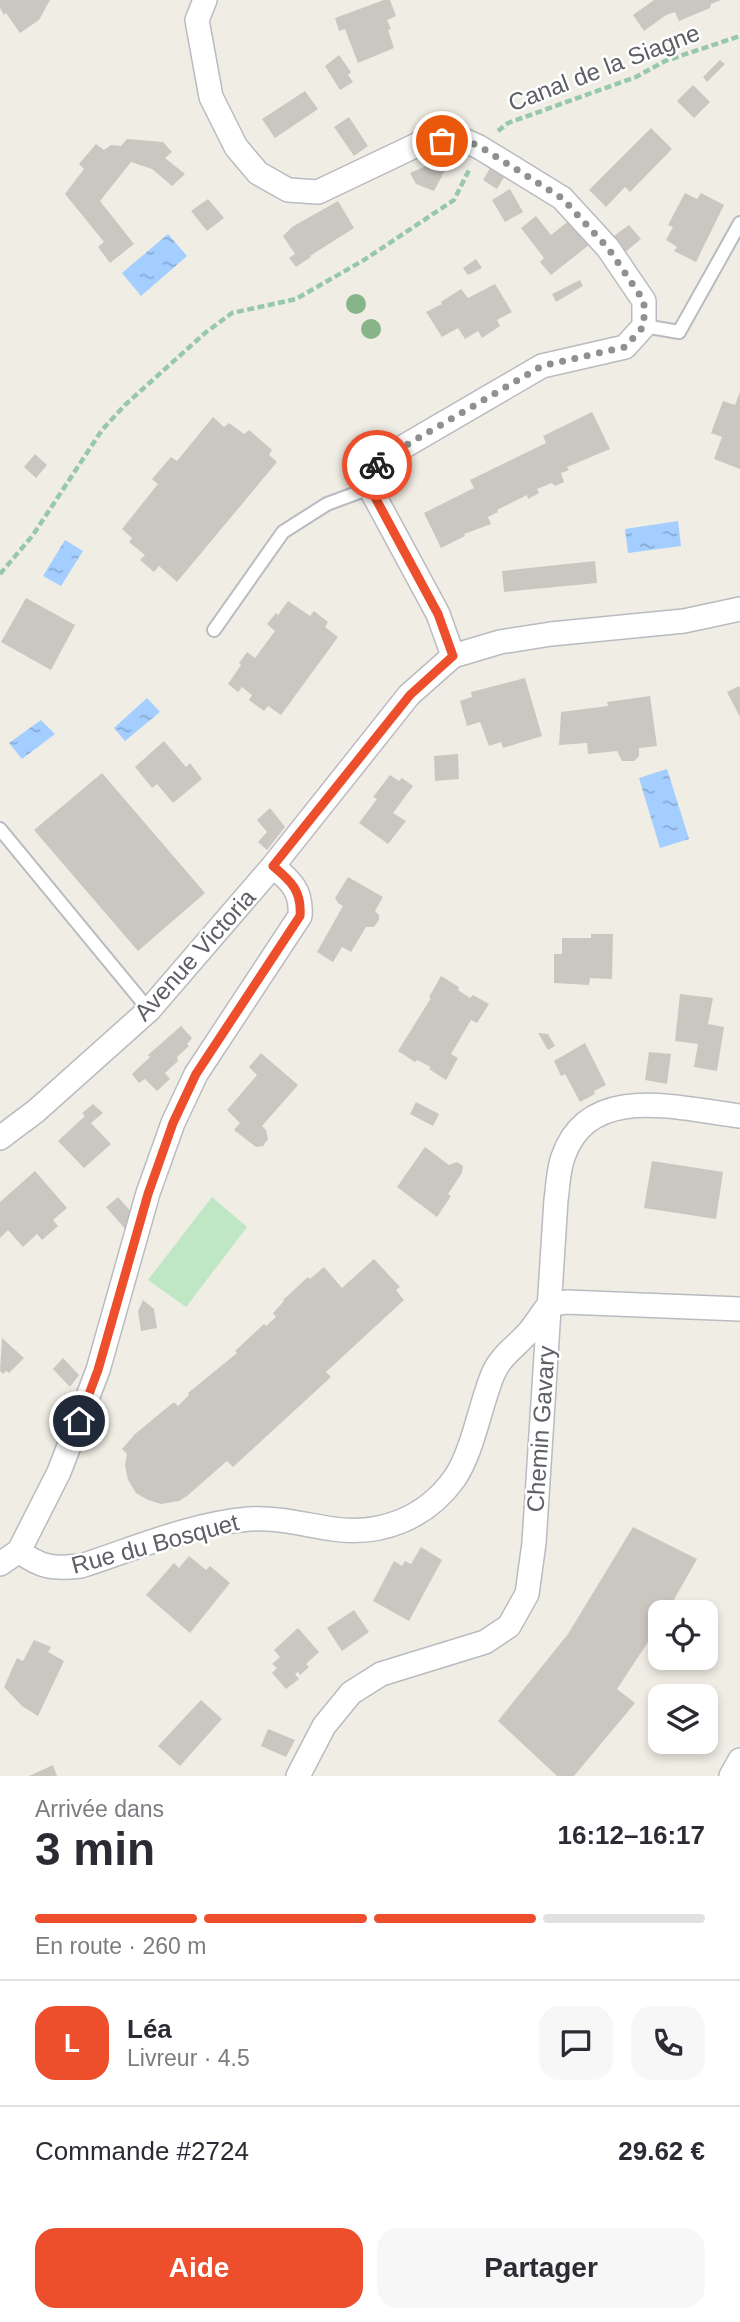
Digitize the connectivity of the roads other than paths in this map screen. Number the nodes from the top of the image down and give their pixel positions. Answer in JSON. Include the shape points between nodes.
{"nodes":[{"id":1,"x":205,"y":0,"type":"edge"},
{"id":2,"x":740,"y":223,"type":"edge"},
{"id":3,"x":644,"y":326,"type":"junction"},
{"id":4,"x":370,"y":488,"type":"junction"},
{"id":5,"x":740,"y":608,"type":"edge"},
{"id":6,"x":214,"y":631,"type":"dead end"},
{"id":7,"x":453,"y":656,"type":"junction"},
{"id":8,"x":0,"y":828,"type":"edge"},
{"id":9,"x":273,"y":866,"type":"junction"},
{"id":10,"x":149,"y":1010,"type":"junction"},
{"id":11,"x":740,"y":1116,"type":"edge"},
{"id":12,"x":0,"y":1138,"type":"edge"},
{"id":13,"x":549,"y":1304,"type":"junction"},
{"id":14,"x":740,"y":1309,"type":"edge"},
{"id":15,"x":19,"y":1551,"type":"junction"},
{"id":16,"x":0,"y":1564,"type":"edge"},
{"id":17,"x":740,"y":1759,"type":"edge"},
{"id":18,"x":298,"y":1776,"type":"edge"},
{"id":19,"x":731,"y":1776,"type":"edge"}],
"edges":[{"from":1,"to":3,"type":"street","via":[[197,20],[211,97],[236,147],[258,173],[288,190],[318,192],[423,142],[461,139],[479,146],[562,198],[608,248],[644,301]]},
{"from":2,"to":3,"type":"lane","via":[[679,332]]},
{"from":3,"to":4,"type":"street","via":[[625,347],[542,366],[379,461]]},
{"from":4,"to":6,"type":"lane","via":[[327,504],[283,532]]},
{"from":4,"to":7,"type":"street","via":[[438,614]]},
{"from":5,"to":7,"type":"street","name":"Avenue Victoria","via":[[684,621],[500,642]]},
{"from":7,"to":9,"type":"street","name":"Avenue Victoria","via":[[410,695]]},
{"from":8,"to":10,"type":"lane"},
{"from":9,"to":10,"type":"street","name":"Avenue Victoria"},
{"from":9,"to":15,"type":"street","via":[[295,885],[300,916],[196,1074],[173,1123],[98,1370],[59,1472]]},
{"from":10,"to":12,"type":"street","name":"Avenue Victoria"},
{"from":11,"to":13,"type":"street","name":"Chemin Gavary","via":[[642,1104],[614,1107],[581,1126],[563,1157]]},
{"from":13,"to":14,"type":"street"},
{"from":13,"to":15,"type":"street","name":"Rue du Bosquet","via":[[493,1372],[455,1478],[432,1503],[394,1526],[337,1530],[252,1519],[208,1525],[81,1566],[59,1568],[36,1564]]},
{"from":13,"to":18,"type":"street","name":"Chemin Gavary","via":[[527,1594],[509,1626],[485,1642],[381,1674],[351,1693],[324,1726]]},
{"from":15,"to":16,"type":"street"},
{"from":17,"to":19,"type":"street"}]}
